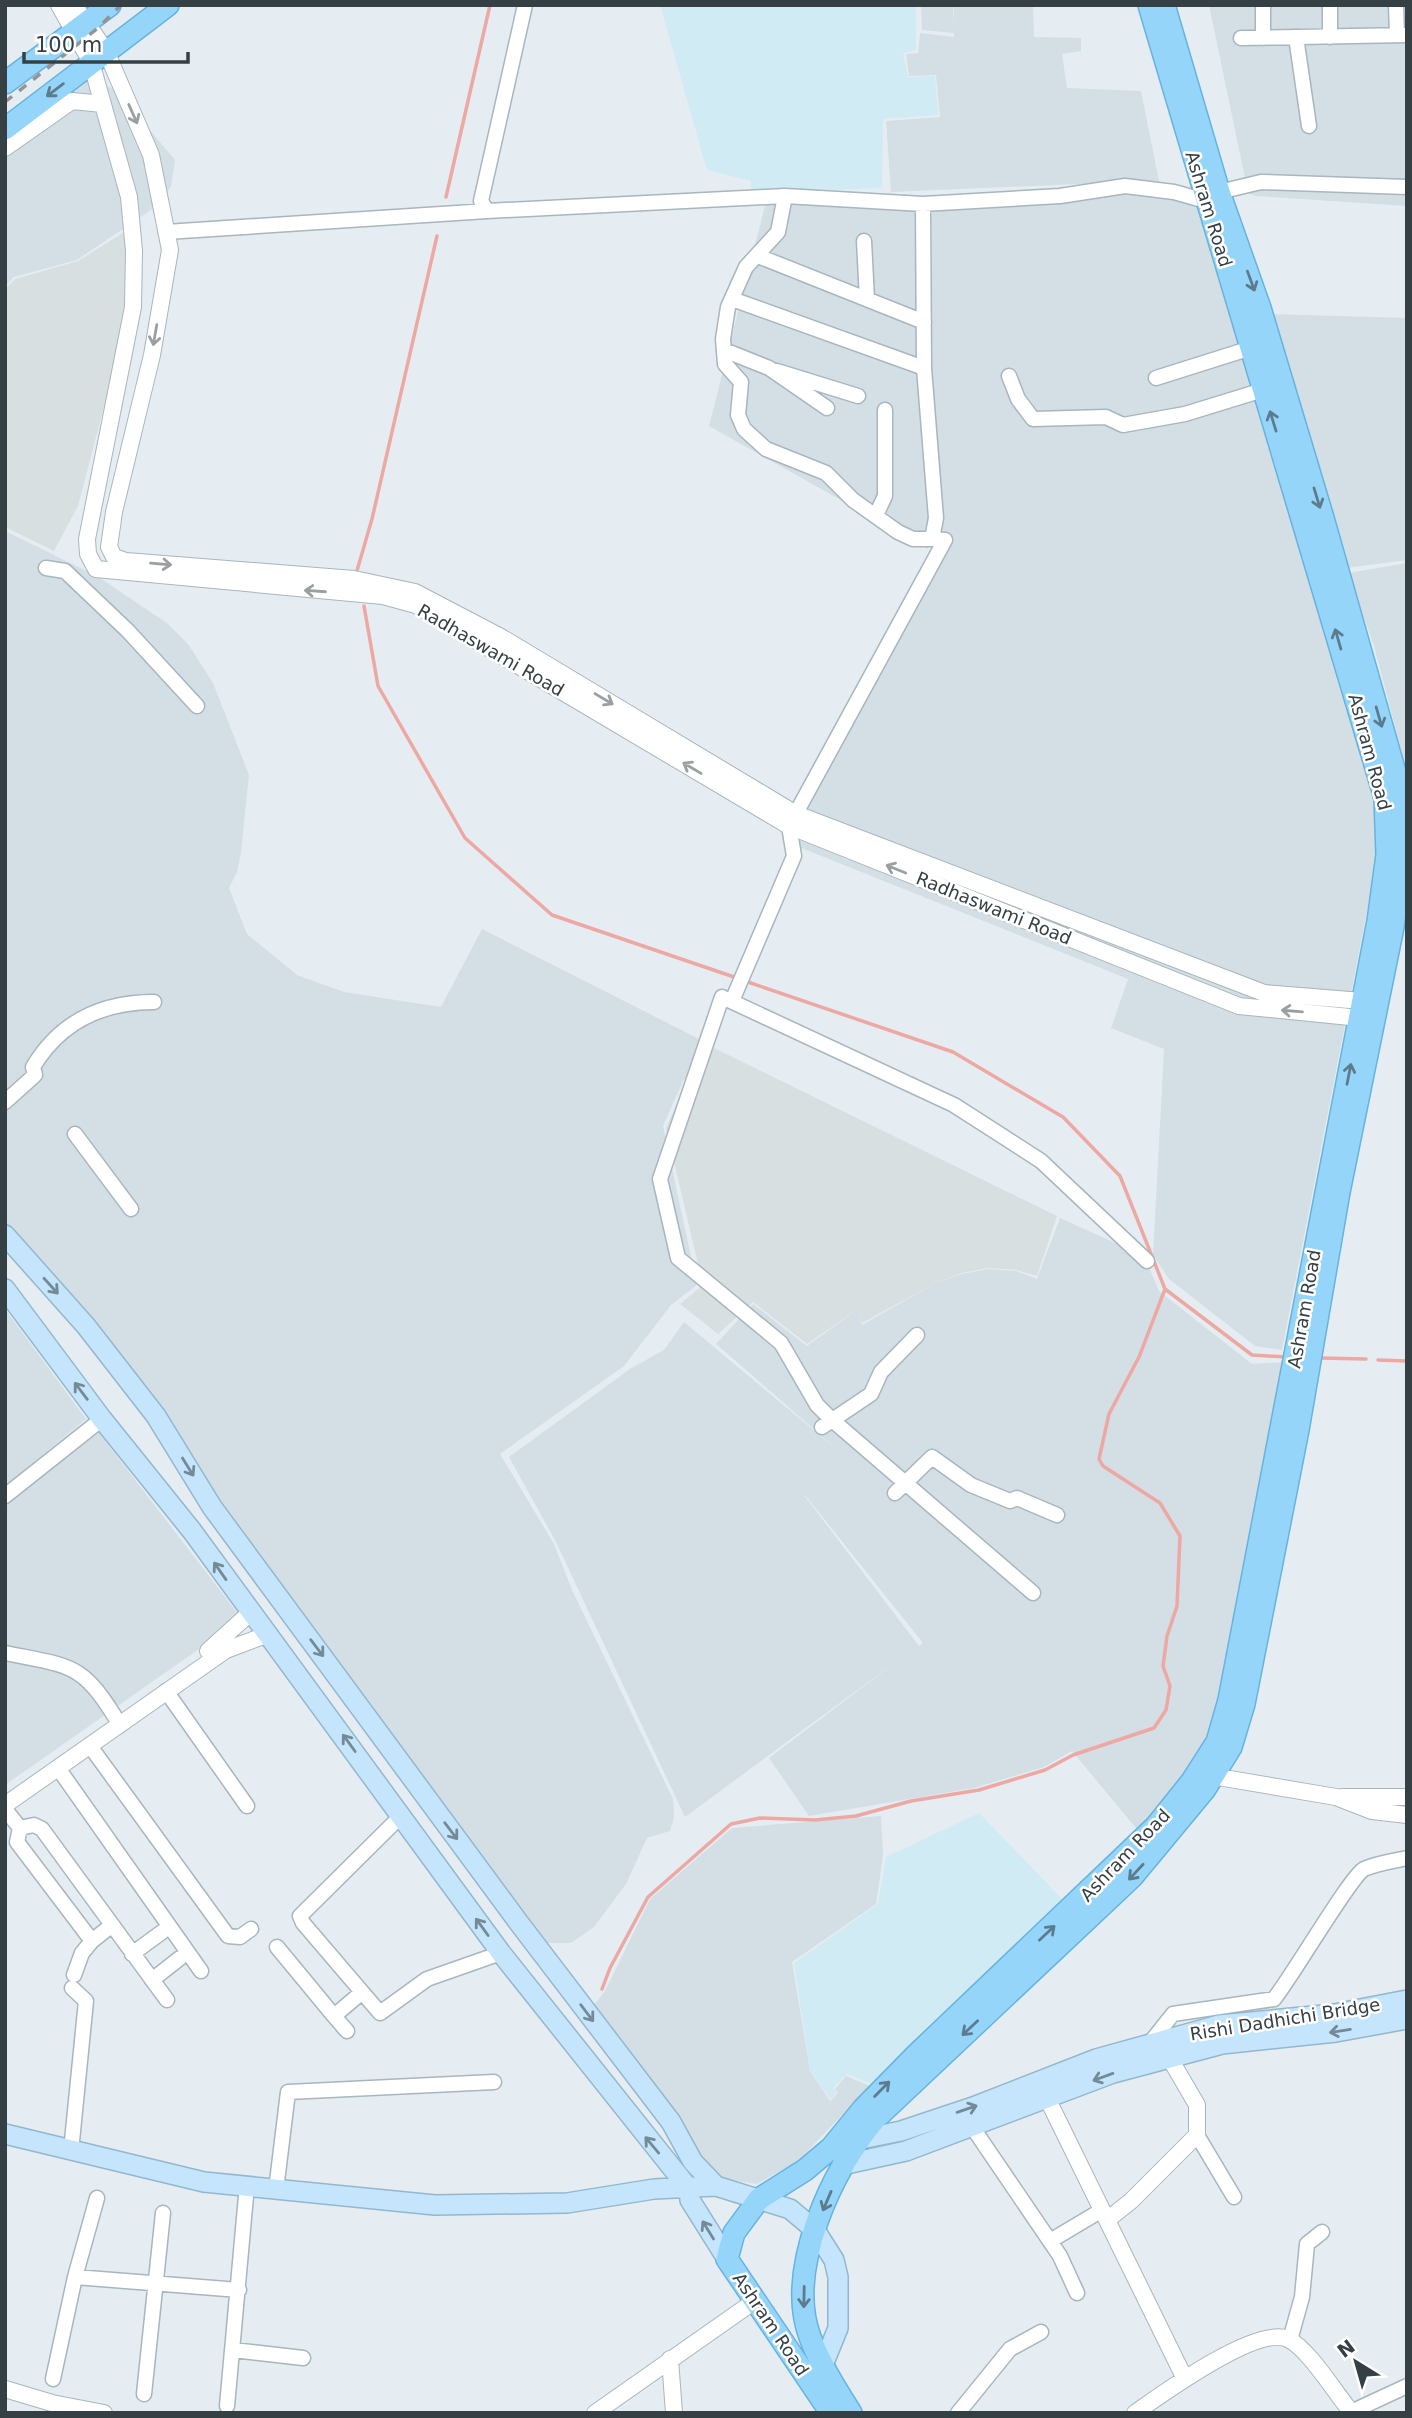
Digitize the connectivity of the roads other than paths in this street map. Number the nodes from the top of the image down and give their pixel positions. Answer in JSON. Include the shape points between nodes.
{"nodes":[{"id":1,"x":59,"y":5,"type":"edge"},
{"id":2,"x":74,"y":5,"type":"edge"},
{"id":3,"x":110,"y":5,"type":"edge"},
{"id":4,"x":168,"y":5,"type":"edge"},
{"id":5,"x":525,"y":5,"type":"edge"},
{"id":6,"x":1149,"y":5,"type":"edge"},
{"id":7,"x":1164,"y":5,"type":"edge"},
{"id":8,"x":1263,"y":5,"type":"edge"},
{"id":9,"x":1329,"y":5,"type":"edge"},
{"id":10,"x":1396,"y":5,"type":"edge"},
{"id":11,"x":80,"y":28,"type":"junction"},
{"id":12,"x":1402,"y":35,"type":"edge"},
{"id":13,"x":1296,"y":37,"type":"junction"},
{"id":14,"x":1330,"y":37,"type":"junction"},
{"id":15,"x":1241,"y":38,"type":"dead end"},
{"id":16,"x":1263,"y":38,"type":"junction"},
{"id":17,"x":99,"y":57,"type":"junction"},
{"id":18,"x":5,"y":83,"type":"edge"},
{"id":19,"x":103,"y":104,"type":"junction"},
{"id":20,"x":1310,"y":126,"type":"dead end"},
{"id":21,"x":5,"y":129,"type":"edge"},
{"id":22,"x":5,"y":148,"type":"edge"},
{"id":23,"x":1407,"y":187,"type":"edge"},
{"id":24,"x":785,"y":196,"type":"junction"},
{"id":25,"x":1213,"y":197,"type":"junction"},
{"id":26,"x":923,"y":204,"type":"junction"},
{"id":27,"x":487,"y":211,"type":"junction"},
{"id":28,"x":166,"y":232,"type":"junction"},
{"id":29,"x":864,"y":241,"type":"dead end"},
{"id":30,"x":758,"y":256,"type":"junction"},
{"id":31,"x":732,"y":299,"type":"junction"},
{"id":32,"x":867,"y":299,"type":"junction"},
{"id":33,"x":924,"y":322,"type":"junction"},
{"id":34,"x":1251,"y":348,"type":"junction"},
{"id":35,"x":724,"y":350,"type":"junction"},
{"id":36,"x":769,"y":368,"type":"junction"},
{"id":37,"x":924,"y":368,"type":"junction"},
{"id":38,"x":1009,"y":376,"type":"dead end"},
{"id":39,"x":1156,"y":378,"type":"dead end"},
{"id":40,"x":1264,"y":390,"type":"junction"},
{"id":41,"x":858,"y":396,"type":"dead end"},
{"id":42,"x":827,"y":408,"type":"dead end"},
{"id":43,"x":885,"y":410,"type":"dead end"},
{"id":44,"x":876,"y":515,"type":"junction"},
{"id":45,"x":932,"y":539,"type":"junction"},
{"id":46,"x":114,"y":557,"type":"junction"},
{"id":47,"x":46,"y":568,"type":"dead end"},
{"id":48,"x":96,"y":569,"type":"junction"},
{"id":49,"x":354,"y":587,"type":"junction"},
{"id":50,"x":197,"y":706,"type":"dead end"},
{"id":51,"x":793,"y":820,"type":"junction"},
{"id":52,"x":1396,"y":823,"type":"junction"},
{"id":53,"x":732,"y":1001,"type":"junction"},
{"id":54,"x":154,"y":1002,"type":"dead end"},
{"id":55,"x":1370,"y":1010,"type":"junction"},
{"id":56,"x":5,"y":1102,"type":"edge"},
{"id":57,"x":75,"y":1135,"type":"dead end"},
{"id":58,"x":131,"y":1209,"type":"dead end"},
{"id":59,"x":5,"y":1235,"type":"edge"},
{"id":60,"x":1147,"y":1261,"type":"dead end"},
{"id":61,"x":5,"y":1289,"type":"edge"},
{"id":62,"x":917,"y":1335,"type":"dead end"},
{"id":63,"x":102,"y":1419,"type":"junction"},
{"id":64,"x":827,"y":1423,"type":"junction"},
{"id":65,"x":906,"y":1481,"type":"junction"},
{"id":66,"x":895,"y":1493,"type":"dead end"},
{"id":67,"x":5,"y":1496,"type":"edge"},
{"id":68,"x":1057,"y":1515,"type":"dead end"},
{"id":69,"x":1032,"y":1594,"type":"dead end"},
{"id":70,"x":250,"y":1613,"type":"junction"},
{"id":71,"x":266,"y":1635,"type":"junction"},
{"id":72,"x":5,"y":1653,"type":"edge"},
{"id":73,"x":166,"y":1691,"type":"junction"},
{"id":74,"x":117,"y":1720,"type":"junction"},
{"id":75,"x":90,"y":1746,"type":"junction"},
{"id":76,"x":58,"y":1768,"type":"junction"},
{"id":77,"x":1206,"y":1773,"type":"junction"},
{"id":78,"x":5,"y":1793,"type":"edge"},
{"id":79,"x":1336,"y":1797,"type":"junction"},
{"id":80,"x":1407,"y":1797,"type":"edge"},
{"id":81,"x":247,"y":1806,"type":"dead end"},
{"id":82,"x":5,"y":1807,"type":"edge"},
{"id":83,"x":1407,"y":1815,"type":"edge"},
{"id":84,"x":401,"y":1816,"type":"junction"},
{"id":85,"x":20,"y":1828,"type":"junction"},
{"id":86,"x":1407,"y":1858,"type":"edge"},
{"id":87,"x":112,"y":1925,"type":"junction"},
{"id":88,"x":251,"y":1929,"type":"dead end"},
{"id":89,"x":163,"y":1932,"type":"dead end"},
{"id":90,"x":92,"y":1941,"type":"junction"},
{"id":91,"x":277,"y":1947,"type":"dead end"},
{"id":92,"x":501,"y":1953,"type":"junction"},
{"id":93,"x":132,"y":1954,"type":"junction"},
{"id":94,"x":180,"y":1958,"type":"dead end"},
{"id":95,"x":201,"y":1971,"type":"dead end"},
{"id":96,"x":152,"y":1980,"type":"junction"},
{"id":97,"x":361,"y":1993,"type":"junction"},
{"id":98,"x":167,"y":2000,"type":"dead end"},
{"id":99,"x":1407,"y":2000,"type":"edge"},
{"id":100,"x":334,"y":2016,"type":"junction"},
{"id":101,"x":1407,"y":2019,"type":"edge"},
{"id":102,"x":347,"y":2031,"type":"dead end"},
{"id":103,"x":1161,"y":2047,"type":"junction"},
{"id":104,"x":494,"y":2082,"type":"dead end"},
{"id":105,"x":1046,"y":2098,"type":"junction"},
{"id":106,"x":973,"y":2128,"type":"junction"},
{"id":107,"x":5,"y":2134,"type":"edge"},
{"id":108,"x":1197,"y":2135,"type":"junction"},
{"id":109,"x":858,"y":2139,"type":"junction"},
{"id":110,"x":5,"y":2144,"type":"edge"},
{"id":111,"x":71,"y":2151,"type":"junction"},
{"id":112,"x":836,"y":2156,"type":"junction"},
{"id":113,"x":716,"y":2186,"type":"junction"},
{"id":114,"x":276,"y":2190,"type":"junction"},
{"id":115,"x":689,"y":2195,"type":"junction"},
{"id":116,"x":246,"y":2196,"type":"junction"},
{"id":117,"x":1234,"y":2197,"type":"dead end"},
{"id":118,"x":97,"y":2198,"type":"dead end"},
{"id":119,"x":759,"y":2199,"type":"junction"},
{"id":120,"x":163,"y":2213,"type":"dead end"},
{"id":121,"x":1104,"y":2215,"type":"junction"},
{"id":122,"x":814,"y":2230,"type":"junction"},
{"id":123,"x":1322,"y":2232,"type":"dead end"},
{"id":124,"x":1049,"y":2241,"type":"junction"},
{"id":125,"x":727,"y":2259,"type":"junction"},
{"id":126,"x":75,"y":2277,"type":"junction"},
{"id":127,"x":155,"y":2284,"type":"junction"},
{"id":128,"x":239,"y":2290,"type":"junction"},
{"id":129,"x":1077,"y":2293,"type":"dead end"},
{"id":130,"x":756,"y":2301,"type":"junction"},
{"id":131,"x":1041,"y":2332,"type":"dead end"},
{"id":132,"x":1290,"y":2340,"type":"junction"},
{"id":133,"x":233,"y":2350,"type":"junction"},
{"id":134,"x":303,"y":2358,"type":"dead end"},
{"id":135,"x":670,"y":2359,"type":"junction"},
{"id":136,"x":823,"y":2365,"type":"junction"},
{"id":137,"x":53,"y":2379,"type":"dead end"},
{"id":138,"x":1185,"y":2379,"type":"junction"},
{"id":139,"x":1407,"y":2386,"type":"edge"},
{"id":140,"x":5,"y":2389,"type":"edge"},
{"id":141,"x":144,"y":2394,"type":"dead end"},
{"id":142,"x":227,"y":2406,"type":"dead end"},
{"id":143,"x":1351,"y":2412,"type":"edge"},
{"id":144,"x":104,"y":2413,"type":"edge"},
{"id":145,"x":595,"y":2413,"type":"edge"},
{"id":146,"x":674,"y":2413,"type":"edge"},
{"id":147,"x":831,"y":2413,"type":"edge"},
{"id":148,"x":851,"y":2413,"type":"edge"},
{"id":149,"x":958,"y":2413,"type":"edge"},
{"id":150,"x":1135,"y":2413,"type":"edge"}],
"edges":[{"from":1,"to":11,"type":"street"},
{"from":2,"to":11,"type":"street"},
{"from":3,"to":11,"type":"main road"},
{"from":4,"to":17,"type":"main road"},
{"from":5,"to":27,"type":"street","via":[[481,201]]},
{"from":6,"to":25,"type":"main road","name":"Ashram Road"},
{"from":7,"to":25,"type":"main road","name":"Ashram Road"},
{"from":8,"to":16,"type":"street"},
{"from":9,"to":14,"type":"street"},
{"from":10,"to":12,"type":"street"},
{"from":11,"to":17,"type":"street"},
{"from":11,"to":18,"type":"main road"},
{"from":12,"to":14,"type":"street"},
{"from":13,"to":14,"type":"street"},
{"from":13,"to":16,"type":"street"},
{"from":13,"to":20,"type":"street"},
{"from":15,"to":16,"type":"street"},
{"from":17,"to":19,"type":"street"},
{"from":17,"to":21,"type":"main road","one_way":true},
{"from":17,"to":28,"type":"street","one_way":true,"via":[[151,155]]},
{"from":19,"to":22,"type":"street","via":[[72,101]]},
{"from":19,"to":48,"type":"street","via":[[129,197],[134,251],[133,307],[88,539],[88,554]]},
{"from":23,"to":25,"type":"street","via":[[1261,182]]},
{"from":24,"to":26,"type":"street"},
{"from":24,"to":27,"type":"street"},
{"from":24,"to":30,"type":"street","via":[[778,232]]},
{"from":25,"to":26,"type":"street","via":[[1125,186],[1060,196]]},
{"from":25,"to":34,"type":"main road","name":"Ashram Road"},
{"from":25,"to":52,"type":"main road","name":"Ashram Road","one_way":true,"via":[[1260,308],[1323,518],[1402,797]]},
{"from":26,"to":33,"type":"street"},
{"from":27,"to":28,"type":"street"},
{"from":28,"to":46,"type":"street","one_way":true,"via":[[170,250],[152,355],[114,512],[109,547]]},
{"from":29,"to":32,"type":"street"},
{"from":30,"to":31,"type":"street","via":[[746,267]]},
{"from":30,"to":32,"type":"street"},
{"from":31,"to":35,"type":"street"},
{"from":31,"to":37,"type":"street"},
{"from":32,"to":33,"type":"street"},
{"from":33,"to":37,"type":"street"},
{"from":34,"to":39,"type":"street"},
{"from":34,"to":40,"type":"main road","name":"Ashram Road"},
{"from":35,"to":36,"type":"street"},
{"from":35,"to":44,"type":"street","via":[[724,364],[741,382],[738,415],[744,429],[766,449],[826,473]]},
{"from":36,"to":41,"type":"street"},
{"from":36,"to":42,"type":"street"},
{"from":37,"to":45,"type":"street","via":[[936,518]]},
{"from":38,"to":40,"type":"street","via":[[1033,419],[1105,417],[1123,425],[1185,414]]},
{"from":52,"to":40,"type":"main road","name":"Ashram Road","one_way":true,"via":[[1381,786]]},
{"from":43,"to":44,"type":"street","via":[[885,496]]},
{"from":44,"to":45,"type":"street","via":[[913,539]]},
{"from":45,"to":51,"type":"street","via":[[945,540]]},
{"from":46,"to":48,"type":"street"},
{"from":46,"to":49,"type":"street","name":"Radhaswami Road","one_way":true},
{"from":47,"to":50,"type":"street","via":[[65,571]]},
{"from":49,"to":48,"type":"street","name":"Radhaswami Road","one_way":true},
{"from":49,"to":51,"type":"street","name":"Radhaswami Road","via":[[415,592],[500,637]]},
{"from":51,"to":53,"type":"street","via":[[794,856]]},
{"from":51,"to":55,"type":"street","name":"Radhaswami Road","via":[[1239,1006]]},
{"from":52,"to":55,"type":"main road","name":"Ashram Road","via":[[1378,921]]},
{"from":53,"to":60,"type":"street","via":[[954,1105],[1041,1161]]},
{"from":53,"to":64,"type":"street","via":[[722,996],[660,1179],[678,1258],[781,1343]]},
{"from":54,"to":56,"type":"street","via":[[91,1012],[42,1052],[33,1068],[35,1074]]},
{"from":55,"to":77,"type":"main road","name":"Ashram Road","via":[[1229,1700]]},
{"from":57,"to":58,"type":"street"},
{"from":59,"to":113,"type":"main road","one_way":true,"via":[[86,1326],[156,1416],[212,1507],[671,2122],[693,2162]]},
{"from":63,"to":61,"type":"main road","one_way":true},
{"from":62,"to":64,"type":"street","via":[[881,1372],[871,1394]]},
{"from":63,"to":67,"type":"street"},
{"from":70,"to":63,"type":"main road","one_way":true,"via":[[192,1531]]},
{"from":64,"to":65,"type":"street"},
{"from":65,"to":66,"type":"street"},
{"from":65,"to":68,"type":"street","via":[[932,1457],[971,1485]]},
{"from":65,"to":69,"type":"street"},
{"from":70,"to":71,"type":"main road"},
{"from":70,"to":74,"type":"street","via":[[220,1642]]},
{"from":71,"to":73,"type":"street","via":[[226,1650]]},
{"from":84,"to":71,"type":"main road","one_way":true},
{"from":72,"to":74,"type":"street","via":[[72,1667],[83,1674]]},
{"from":73,"to":74,"type":"street"},
{"from":73,"to":81,"type":"street"},
{"from":74,"to":75,"type":"street"},
{"from":74,"to":78,"type":"street"},
{"from":75,"to":76,"type":"street"},
{"from":75,"to":88,"type":"street","via":[[228,1936],[240,1937]]},
{"from":76,"to":82,"type":"street"},
{"from":76,"to":95,"type":"street"},
{"from":77,"to":79,"type":"street"},
{"from":77,"to":109,"type":"main road","name":"Ashram Road","one_way":true,"via":[[1132,1877]]},
{"from":112,"to":77,"type":"main road","name":"Ashram Road","one_way":true,"via":[[863,2109],[1120,1864]]},
{"from":79,"to":80,"type":"street"},
{"from":79,"to":83,"type":"street","via":[[1372,1811]]},
{"from":82,"to":85,"type":"street"},
{"from":92,"to":84,"type":"main road","one_way":true},
{"from":84,"to":97,"type":"street","via":[[300,1916]]},
{"from":85,"to":87,"type":"street","via":[[34,1825],[41,1829]]},
{"from":85,"to":90,"type":"street","via":[[17,1842]]},
{"from":86,"to":103,"type":"street","via":[[1363,1870],[1350,1883],[1274,1999],[1173,2014]]},
{"from":87,"to":90,"type":"street"},
{"from":87,"to":93,"type":"street"},
{"from":89,"to":93,"type":"street"},
{"from":90,"to":111,"type":"street","via":[[82,1953],[73,1981],[86,2001]]},
{"from":91,"to":100,"type":"street"},
{"from":92,"to":97,"type":"street","via":[[427,1979],[384,2013],[376,2011]]},
{"from":115,"to":92,"type":"main road","one_way":true},
{"from":93,"to":96,"type":"street"},
{"from":94,"to":96,"type":"street"},
{"from":96,"to":98,"type":"street"},
{"from":97,"to":100,"type":"street"},
{"from":99,"to":103,"type":"main road","name":"Rishi Dadhichi Bridge","via":[[1334,2014],[1219,2025]]},
{"from":100,"to":102,"type":"street"},
{"from":101,"to":103,"type":"main road","name":"Rishi Dadhichi Bridge","one_way":true,"via":[[1336,2032]]},
{"from":103,"to":105,"type":"main road","one_way":true},
{"from":103,"to":108,"type":"street","via":[[1197,2105]]},
{"from":109,"to":103,"type":"main road","one_way":true,"via":[[901,2131],[973,2107],[1096,2059]]},
{"from":104,"to":114,"type":"street","via":[[288,2092]]},
{"from":105,"to":106,"type":"main road"},
{"from":105,"to":121,"type":"street"},
{"from":106,"to":112,"type":"main road","via":[[906,2151]]},
{"from":106,"to":124,"type":"street"},
{"from":107,"to":111,"type":"main road"},
{"from":108,"to":117,"type":"street"},
{"from":108,"to":121,"type":"street","via":[[1131,2201]]},
{"from":109,"to":112,"type":"main road","name":"Ashram Road"},
{"from":110,"to":116,"type":"main road","via":[[202,2191]]},
{"from":111,"to":114,"type":"main road","via":[[204,2182]]},
{"from":112,"to":119,"type":"main road","name":"Ashram Road"},
{"from":112,"to":122,"type":"main road","name":"Ashram Road","one_way":true},
{"from":113,"to":115,"type":"main road"},
{"from":113,"to":119,"type":"main road"},
{"from":114,"to":115,"type":"main road","via":[[435,2205],[567,2203],[654,2189]]},
{"from":115,"to":116,"type":"main road","via":[[568,2211],[435,2214]]},
{"from":125,"to":115,"type":"main road","one_way":true},
{"from":116,"to":128,"type":"street"},
{"from":118,"to":126,"type":"street"},
{"from":119,"to":122,"type":"main road","via":[[789,2209]]},
{"from":119,"to":125,"type":"main road","name":"Ashram Road","via":[[734,2233]]},
{"from":120,"to":127,"type":"street"},
{"from":121,"to":124,"type":"street"},
{"from":121,"to":138,"type":"street"},
{"from":122,"to":136,"type":"main road","name":"Ashram Road","one_way":true,"via":[[802,2301],[809,2336]]},
{"from":122,"to":136,"type":"main road","via":[[834,2260],[838,2277],[838,2328]]},
{"from":123,"to":132,"type":"street","via":[[1307,2244],[1302,2297]]},
{"from":124,"to":129,"type":"street"},
{"from":125,"to":130,"type":"main road","name":"Ashram Road"},
{"from":126,"to":127,"type":"street"},
{"from":126,"to":137,"type":"street"},
{"from":127,"to":128,"type":"street"},
{"from":127,"to":141,"type":"street"},
{"from":128,"to":133,"type":"street"},
{"from":130,"to":135,"type":"street"},
{"from":130,"to":147,"type":"main road","name":"Ashram Road"},
{"from":131,"to":149,"type":"street","via":[[1010,2349]]},
{"from":132,"to":138,"type":"street","via":[[1263,2338]]},
{"from":132,"to":143,"type":"street"},
{"from":133,"to":134,"type":"street"},
{"from":133,"to":142,"type":"street"},
{"from":135,"to":145,"type":"street"},
{"from":135,"to":146,"type":"street"},
{"from":136,"to":148,"type":"main road","name":"Ashram Road"},
{"from":138,"to":150,"type":"street"},
{"from":139,"to":143,"type":"street"},
{"from":140,"to":144,"type":"street"}]}
